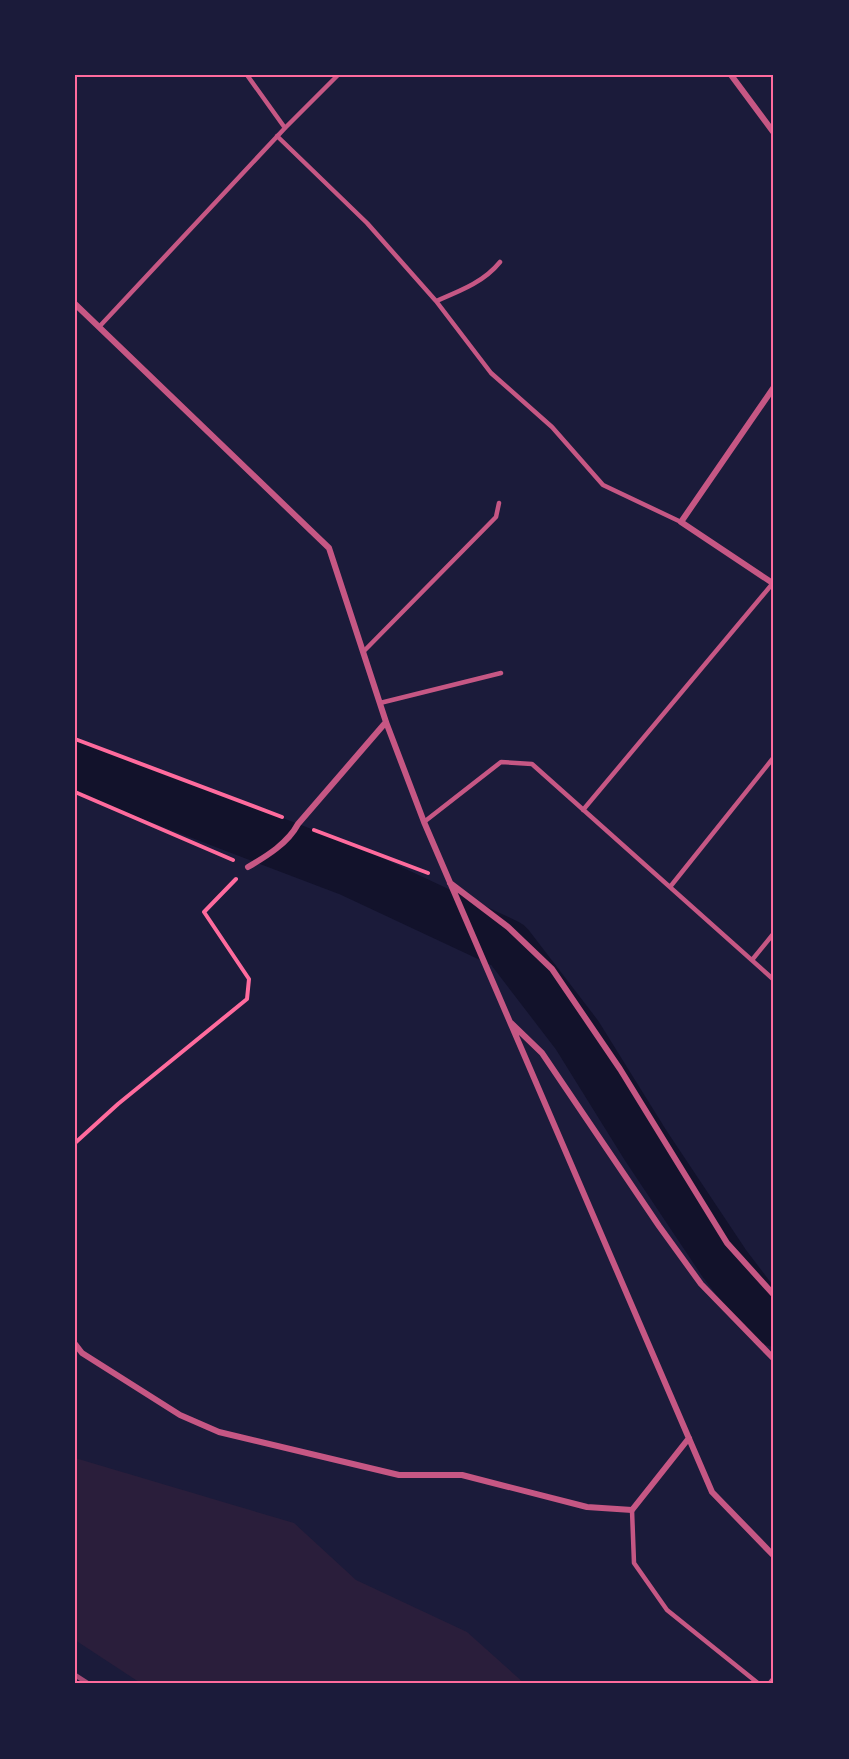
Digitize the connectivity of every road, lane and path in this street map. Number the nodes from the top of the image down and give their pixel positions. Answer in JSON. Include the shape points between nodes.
{"nodes":[{"id":1,"x":247,"y":75,"type":"edge"},
{"id":2,"x":338,"y":75,"type":"edge"},
{"id":3,"x":731,"y":75,"type":"edge"},
{"id":4,"x":285,"y":128,"type":"junction"},
{"id":5,"x":774,"y":133,"type":"edge"},
{"id":6,"x":277,"y":136,"type":"junction"},
{"id":7,"x":500,"y":262,"type":"dead end"},
{"id":8,"x":436,"y":301,"type":"junction"},
{"id":9,"x":75,"y":304,"type":"edge"},
{"id":10,"x":99,"y":327,"type":"junction"},
{"id":11,"x":774,"y":387,"type":"edge"},
{"id":12,"x":499,"y":503,"type":"dead end"},
{"id":13,"x":681,"y":522,"type":"junction"},
{"id":14,"x":773,"y":584,"type":"edge"},
{"id":15,"x":364,"y":651,"type":"junction"},
{"id":16,"x":501,"y":673,"type":"dead end"},
{"id":17,"x":380,"y":703,"type":"junction"},
{"id":18,"x":386,"y":722,"type":"junction"},
{"id":19,"x":75,"y":739,"type":"edge"},
{"id":20,"x":774,"y":757,"type":"edge"},
{"id":21,"x":75,"y":792,"type":"edge"},
{"id":22,"x":583,"y":810,"type":"junction"},
{"id":23,"x":424,"y":822,"type":"junction"},
{"id":24,"x":298,"y":824,"type":"junction"},
{"id":25,"x":248,"y":867,"type":"junction"},
{"id":26,"x":450,"y":882,"type":"junction"},
{"id":27,"x":670,"y":887,"type":"junction"},
{"id":28,"x":774,"y":933,"type":"edge"},
{"id":29,"x":752,"y":960,"type":"junction"},
{"id":30,"x":774,"y":980,"type":"edge"},
{"id":31,"x":509,"y":1020,"type":"junction"},
{"id":32,"x":75,"y":1143,"type":"edge"},
{"id":33,"x":774,"y":1295,"type":"edge"},
{"id":34,"x":75,"y":1344,"type":"edge"},
{"id":35,"x":774,"y":1359,"type":"edge"},
{"id":36,"x":689,"y":1438,"type":"junction"},
{"id":37,"x":632,"y":1510,"type":"junction"},
{"id":38,"x":774,"y":1556,"type":"edge"},
{"id":39,"x":774,"y":1678,"type":"edge"},
{"id":40,"x":759,"y":1684,"type":"edge"},
{"id":41,"x":769,"y":1684,"type":"edge"}],
"edges":[{"from":1,"to":4,"type":"lane"},
{"from":2,"to":4,"type":"lane"},
{"from":3,"to":5,"type":"street"},
{"from":4,"to":6,"type":"lane"},
{"from":6,"to":8,"type":"lane","via":[[367,223]]},
{"from":6,"to":10,"type":"lane"},
{"from":7,"to":8,"type":"lane","via":[[492,273]]},
{"from":8,"to":13,"type":"lane","via":[[491,373],[552,427],[603,485]]},
{"from":9,"to":10,"type":"street"},
{"from":10,"to":15,"type":"street","via":[[329,548]]},
{"from":11,"to":13,"type":"street"},
{"from":12,"to":15,"type":"lane","via":[[496,517]]},
{"from":13,"to":14,"type":"street"},
{"from":14,"to":22,"type":"lane"},
{"from":15,"to":17,"type":"street"},
{"from":16,"to":17,"type":"lane"},
{"from":17,"to":18,"type":"street"},
{"from":18,"to":23,"type":"street"},
{"from":18,"to":24,"type":"street"},
{"from":19,"to":24,"type":"path"},
{"from":20,"to":27,"type":"lane"},
{"from":21,"to":25,"type":"path"},
{"from":22,"to":23,"type":"lane","via":[[532,764],[501,762]]},
{"from":22,"to":27,"type":"lane"},
{"from":23,"to":26,"type":"street"},
{"from":24,"to":25,"type":"street","via":[[293,834]]},
{"from":24,"to":26,"type":"path"},
{"from":25,"to":32,"type":"path","via":[[204,912],[249,979],[247,999]]},
{"from":26,"to":31,"type":"street"},
{"from":26,"to":33,"type":"street","via":[[508,927],[552,969],[620,1069],[727,1243]]},
{"from":27,"to":29,"type":"lane"},
{"from":28,"to":29,"type":"lane"},
{"from":29,"to":30,"type":"lane"},
{"from":31,"to":35,"type":"street","via":[[542,1053],[701,1284]]},
{"from":31,"to":36,"type":"street"},
{"from":34,"to":37,"type":"street","via":[[82,1353],[180,1415],[219,1432],[399,1475],[462,1475],[587,1507]]},
{"from":36,"to":37,"type":"street"},
{"from":36,"to":38,"type":"street","via":[[712,1492]]},
{"from":37,"to":40,"type":"lane","via":[[634,1563],[667,1610]]},
{"from":39,"to":41,"type":"lane"}]}
